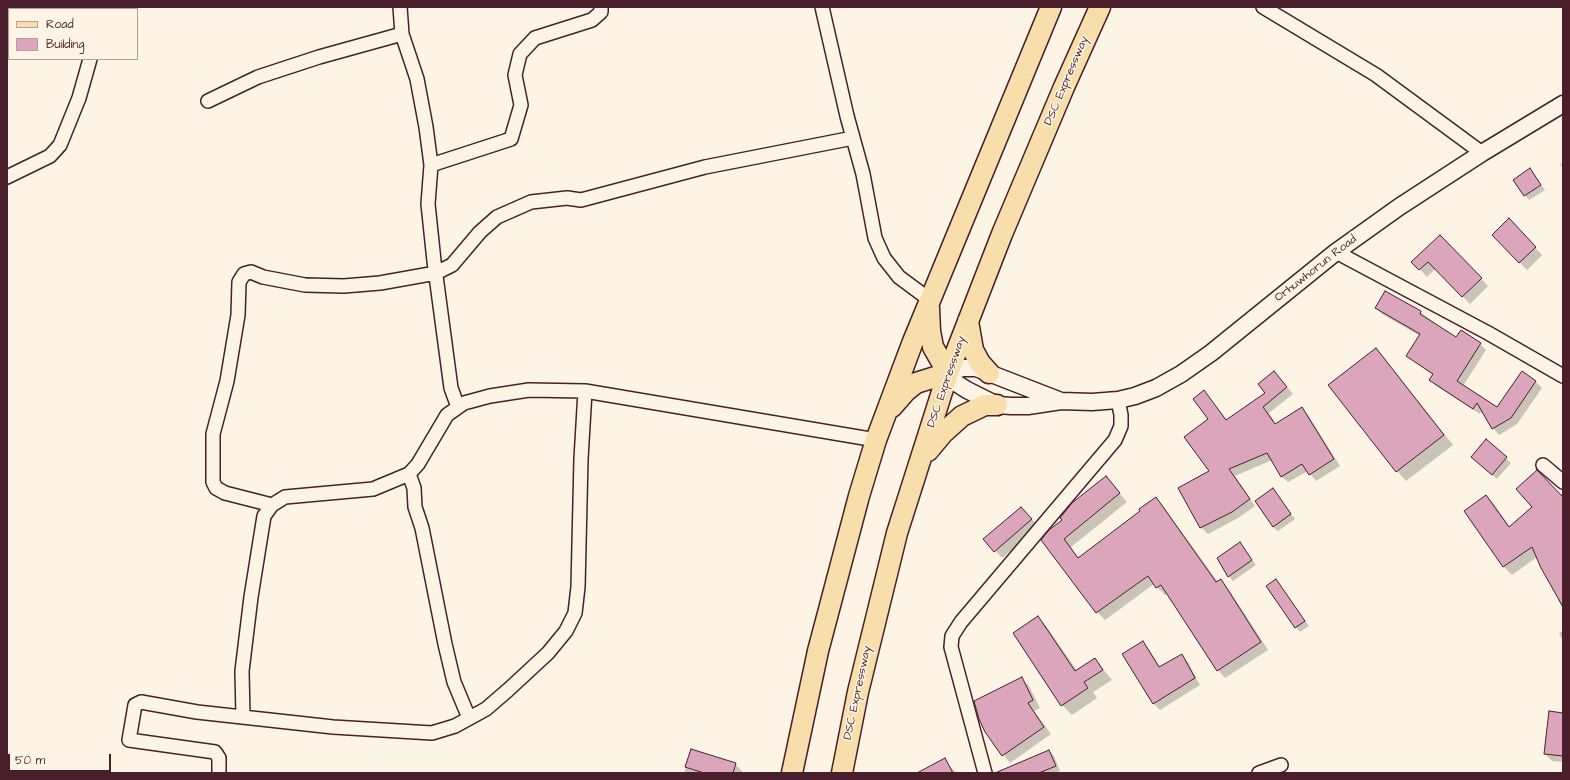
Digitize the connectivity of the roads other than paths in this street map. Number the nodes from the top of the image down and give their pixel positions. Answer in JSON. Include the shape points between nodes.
{"nodes":[{"id":1,"x":400,"y":7,"type":"edge"},
{"id":2,"x":601,"y":7,"type":"edge"},
{"id":3,"x":822,"y":7,"type":"edge"},
{"id":4,"x":1051,"y":7,"type":"edge"},
{"id":5,"x":1100,"y":7,"type":"edge"},
{"id":6,"x":1263,"y":7,"type":"edge"},
{"id":7,"x":402,"y":34,"type":"junction"},
{"id":8,"x":90,"y":60,"type":"edge"},
{"id":9,"x":208,"y":101,"type":"dead end"},
{"id":10,"x":1563,"y":104,"type":"edge"},
{"id":11,"x":853,"y":138,"type":"junction"},
{"id":12,"x":1482,"y":153,"type":"junction"},
{"id":13,"x":431,"y":165,"type":"junction"},
{"id":14,"x":7,"y":177,"type":"edge"},
{"id":15,"x":1336,"y":252,"type":"junction"},
{"id":16,"x":436,"y":273,"type":"junction"},
{"id":17,"x":930,"y":300,"type":"junction"},
{"id":18,"x":968,"y":318,"type":"junction"},
{"id":19,"x":948,"y":373,"type":"junction"},
{"id":20,"x":989,"y":373,"type":"junction"},
{"id":21,"x":1563,"y":376,"type":"edge"},
{"id":22,"x":585,"y":391,"type":"junction"},
{"id":23,"x":1118,"y":400,"type":"junction"},
{"id":24,"x":1062,"y":401,"type":"junction"},
{"id":25,"x":997,"y":405,"type":"junction"},
{"id":26,"x":458,"y":407,"type":"junction"},
{"id":27,"x":884,"y":417,"type":"junction"},
{"id":28,"x":876,"y":440,"type":"junction"},
{"id":29,"x":922,"y":459,"type":"junction"},
{"id":30,"x":1543,"y":465,"type":"dead end"},
{"id":31,"x":409,"y":474,"type":"junction"},
{"id":32,"x":1563,"y":482,"type":"edge"},
{"id":33,"x":272,"y":505,"type":"junction"},
{"id":34,"x":243,"y":717,"type":"junction"},
{"id":35,"x":469,"y":718,"type":"junction"},
{"id":36,"x":1281,"y":765,"type":"dead end"},
{"id":37,"x":219,"y":773,"type":"edge"},
{"id":38,"x":792,"y":773,"type":"edge"},
{"id":39,"x":842,"y":773,"type":"edge"},
{"id":40,"x":985,"y":773,"type":"edge"},
{"id":41,"x":1259,"y":773,"type":"edge"}],
"edges":[{"from":1,"to":7,"type":"street"},
{"from":2,"to":13,"type":"street","via":[[601,12],[592,20],[535,38],[520,54],[514,75],[521,105],[511,139]]},
{"from":3,"to":11,"type":"street"},
{"from":4,"to":17,"type":"main road"},
{"from":5,"to":18,"type":"main road","name":"DSC Expressway"},
{"from":6,"to":12,"type":"street","via":[[1376,75]]},
{"from":7,"to":9,"type":"street","via":[[258,77]]},
{"from":7,"to":13,"type":"street","via":[[417,78]]},
{"from":8,"to":14,"type":"street","via":[[79,98],[60,145],[50,156]]},
{"from":10,"to":12,"type":"street","name":"Orhuwhorun Road"},
{"from":11,"to":16,"type":"street","via":[[705,167],[581,200],[567,198],[531,202],[497,217],[480,232],[452,265]]},
{"from":11,"to":17,"type":"street","via":[[863,174],[875,238],[884,258],[899,277]]},
{"from":12,"to":15,"type":"street","name":"Orhuwhorun Road","via":[[1398,207]]},
{"from":13,"to":16,"type":"street","via":[[428,204]]},
{"from":15,"to":21,"type":"street"},
{"from":15,"to":23,"type":"street","name":"Orhuwhorun Road","via":[[1211,353],[1181,374],[1156,388]]},
{"from":16,"to":26,"type":"street","via":[[451,388]]},
{"from":16,"to":33,"type":"street","via":[[380,283],[344,286],[305,285],[263,277],[251,272],[244,274],[239,282],[238,315],[227,381],[213,434],[212,482],[225,493]]},
{"from":17,"to":19,"type":"main road","via":[[928,316],[933,347]]},
{"from":17,"to":27,"type":"main road"},
{"from":18,"to":19,"type":"main road","name":"DSC Expressway"},
{"from":18,"to":20,"type":"main road","via":[[973,350]]},
{"from":19,"to":20,"type":"street","via":[[963,368],[976,368]]},
{"from":19,"to":25,"type":"street","via":[[956,383]]},
{"from":19,"to":27,"type":"main road","via":[[916,383]]},
{"from":19,"to":29,"type":"main road","name":"DSC Expressway"},
{"from":20,"to":24,"type":"street"},
{"from":22,"to":26,"type":"street","via":[[529,390],[490,396]]},
{"from":22,"to":28,"type":"street"},
{"from":22,"to":35,"type":"street","via":[[578,587],[574,614],[566,631],[548,652],[508,690]]},
{"from":23,"to":24,"type":"street","name":"Orhuwhorun Road"},
{"from":23,"to":40,"type":"street","via":[[1121,426],[1115,440],[961,622],[952,636],[951,646]]},
{"from":24,"to":25,"type":"street","via":[[1028,406]]},
{"from":25,"to":29,"type":"main road","via":[[985,405],[962,416],[943,433]]},
{"from":26,"to":31,"type":"street","via":[[447,415],[418,464]]},
{"from":27,"to":28,"type":"main road"},
{"from":28,"to":38,"type":"main road","via":[[822,636]]},
{"from":29,"to":39,"type":"main road","name":"DSC Expressway","via":[[897,533],[872,629]]},
{"from":30,"to":32,"type":"street"},
{"from":31,"to":33,"type":"street","via":[[373,489],[284,497]]},
{"from":31,"to":35,"type":"street","via":[[454,682]]},
{"from":33,"to":34,"type":"street","via":[[264,516],[251,597],[242,671]]},
{"from":34,"to":35,"type":"street","via":[[333,727],[432,733],[455,726]]},
{"from":34,"to":37,"type":"street","via":[[141,702],[134,707],[129,740],[214,752],[219,758]]},
{"from":36,"to":41,"type":"street"}]}
